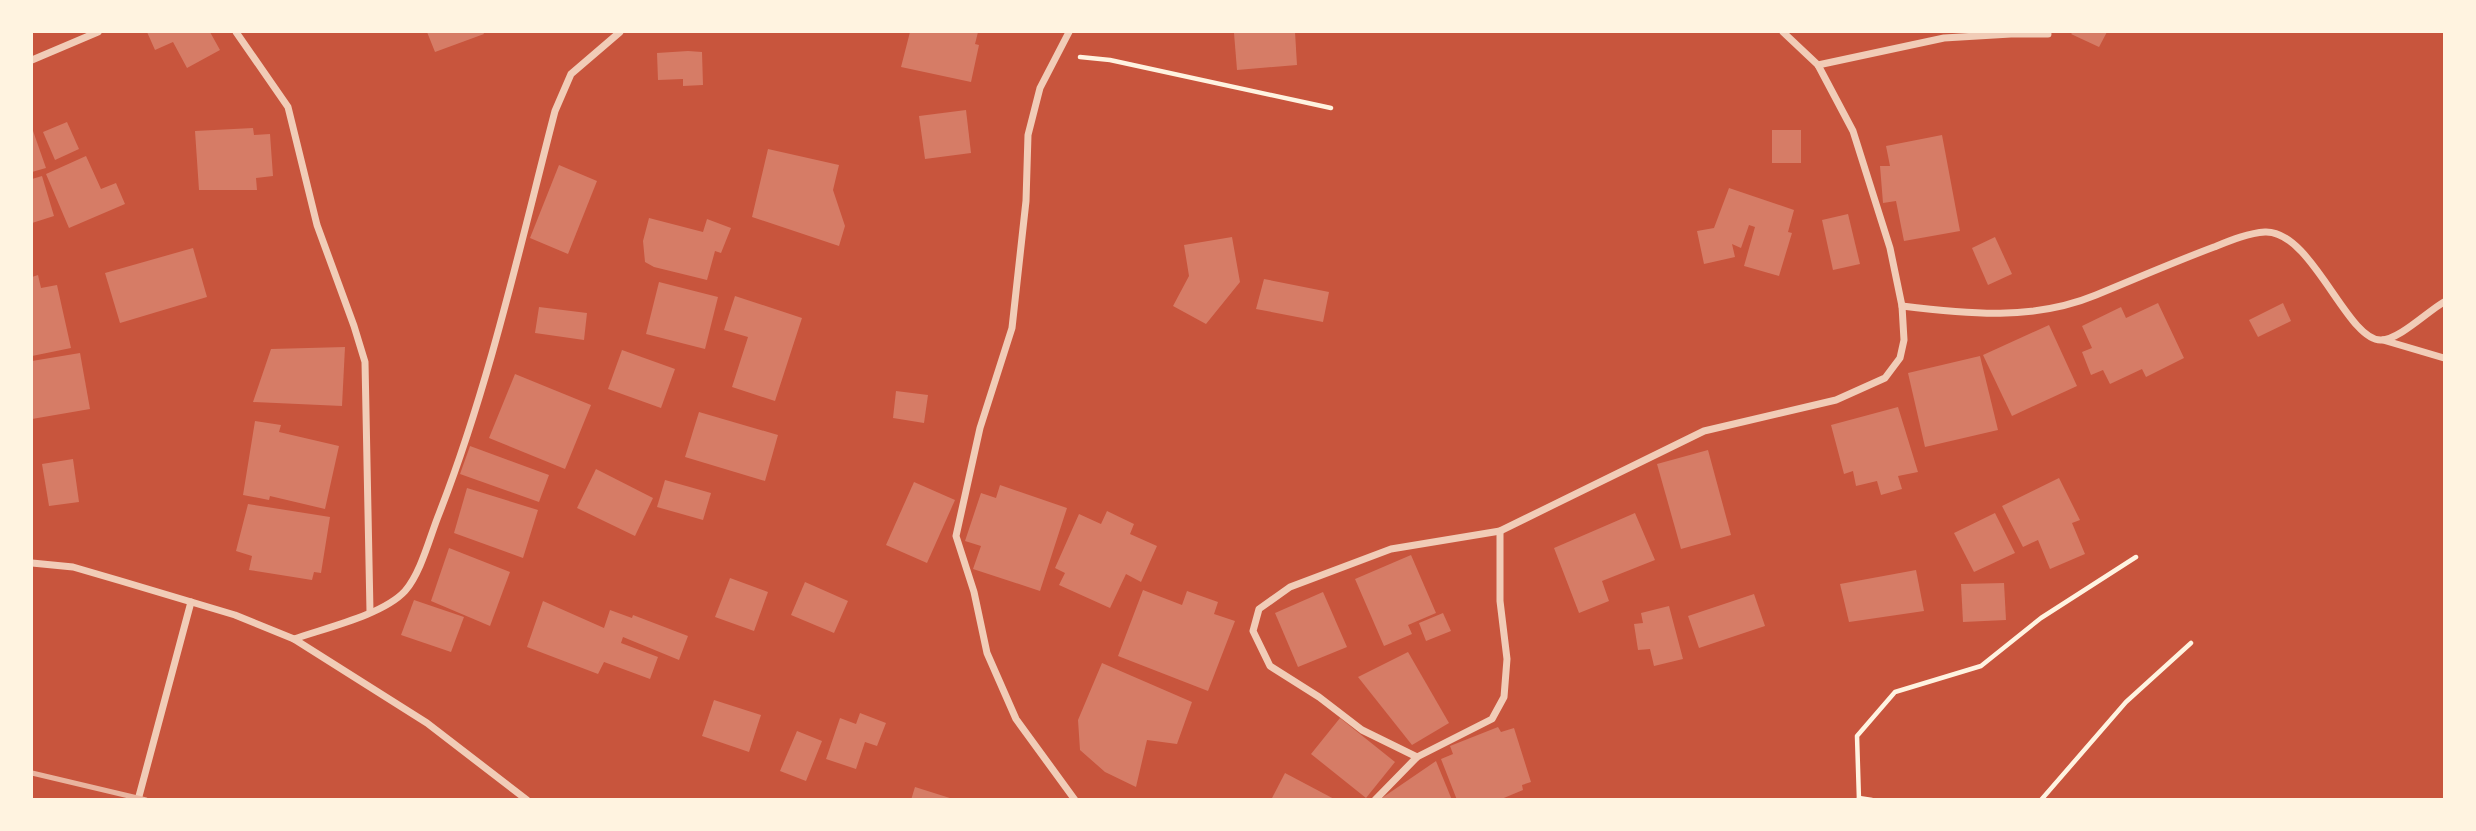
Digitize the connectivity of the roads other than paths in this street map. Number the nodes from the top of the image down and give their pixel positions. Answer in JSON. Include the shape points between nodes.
{"nodes":[{"id":1,"x":97,"y":32,"type":"edge"},
{"id":2,"x":236,"y":32,"type":"edge"},
{"id":3,"x":620,"y":32,"type":"edge"},
{"id":4,"x":1069,"y":32,"type":"edge"},
{"id":5,"x":1783,"y":32,"type":"edge"},
{"id":6,"x":2048,"y":34,"type":"dead end"},
{"id":7,"x":32,"y":60,"type":"edge"},
{"id":8,"x":1818,"y":65,"type":"junction"},
{"id":9,"x":2445,"y":302,"type":"edge"},
{"id":10,"x":1902,"y":306,"type":"junction"},
{"id":11,"x":2382,"y":340,"type":"junction"},
{"id":12,"x":2445,"y":358,"type":"edge"},
{"id":13,"x":1500,"y":531,"type":"junction"},
{"id":14,"x":32,"y":563,"type":"edge"},
{"id":15,"x":191,"y":602,"type":"junction"},
{"id":16,"x":370,"y":612,"type":"junction"},
{"id":17,"x":294,"y":639,"type":"junction"},
{"id":18,"x":1418,"y":757,"type":"junction"},
{"id":19,"x":138,"y":800,"type":"edge"},
{"id":20,"x":527,"y":800,"type":"edge"},
{"id":21,"x":1075,"y":800,"type":"edge"},
{"id":22,"x":1375,"y":800,"type":"edge"}],
"edges":[{"from":1,"to":7,"type":"street"},
{"from":2,"to":16,"type":"street","via":[[288,107],[317,225],[365,362]]},
{"from":3,"to":16,"type":"street","via":[[571,74],[555,111],[480,399],[448,491],[415,575],[387,606]]},
{"from":4,"to":21,"type":"street","via":[[1040,88],[1028,135],[1012,328],[980,428],[956,536],[987,653],[1016,719]]},
{"from":5,"to":8,"type":"street"},
{"from":6,"to":8,"type":"street","via":[[1944,38]]},
{"from":8,"to":10,"type":"street","via":[[1853,131],[1890,248]]},
{"from":9,"to":11,"type":"street"},
{"from":10,"to":11,"type":"street","via":[[1996,315],[2059,307],[2235,239],[2265,232],[2298,246],[2364,332]]},
{"from":10,"to":13,"type":"street","via":[[1904,340],[1899,358],[1885,378],[1836,400],[1703,431]]},
{"from":11,"to":12,"type":"street"},
{"from":13,"to":18,"type":"street","via":[[1500,601],[1507,659],[1504,697],[1492,719]]},
{"from":13,"to":18,"type":"street","via":[[1391,549],[1290,587],[1259,609],[1253,631],[1270,666],[1362,730]]},
{"from":14,"to":15,"type":"street","via":[[73,567]]},
{"from":15,"to":17,"type":"street"},
{"from":15,"to":19,"type":"street"},
{"from":16,"to":17,"type":"street"},
{"from":17,"to":20,"type":"street","via":[[427,723]]},
{"from":18,"to":22,"type":"street"}]}
